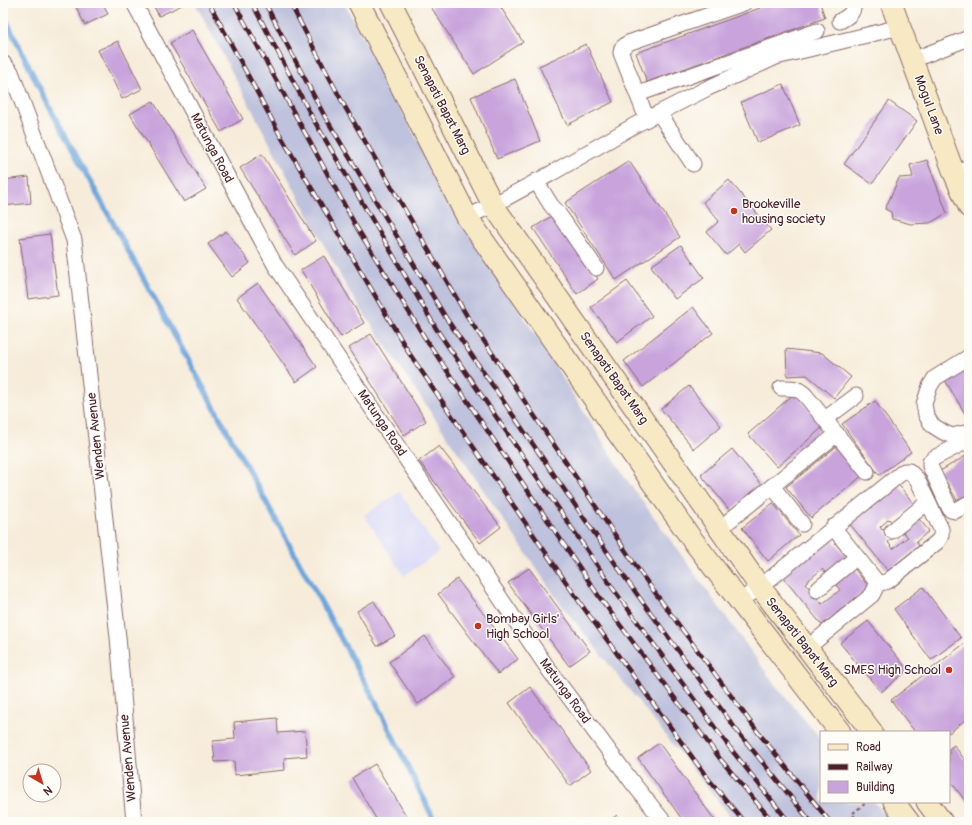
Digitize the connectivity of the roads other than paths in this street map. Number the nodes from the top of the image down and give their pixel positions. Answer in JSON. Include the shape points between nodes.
{"nodes":[{"id":1,"x":134,"y":3,"type":"edge"},
{"id":2,"x":359,"y":3,"type":"edge"},
{"id":3,"x":391,"y":3,"type":"edge"},
{"id":4,"x":744,"y":3,"type":"edge"},
{"id":5,"x":854,"y":3,"type":"edge"},
{"id":6,"x":891,"y":3,"type":"edge"},
{"id":7,"x":840,"y":21,"type":"dead end"},
{"id":8,"x":900,"y":28,"type":"junction"},
{"id":9,"x":817,"y":31,"type":"dead end"},
{"id":10,"x":969,"y":38,"type":"edge"},
{"id":11,"x":912,"y":60,"type":"junction"},
{"id":12,"x":3,"y":63,"type":"edge"},
{"id":13,"x":638,"y":94,"type":"junction"},
{"id":14,"x":653,"y":116,"type":"junction"},
{"id":15,"x":693,"y":164,"type":"dead end"},
{"id":16,"x":962,"y":170,"type":"edge"},
{"id":17,"x":536,"y":182,"type":"junction"},
{"id":18,"x":493,"y":205,"type":"junction"},
{"id":19,"x":969,"y":207,"type":"edge"},
{"id":20,"x":467,"y":217,"type":"junction"},
{"id":21,"x":596,"y":268,"type":"dead end"},
{"id":22,"x":584,"y":337,"type":"junction"},
{"id":23,"x":562,"y":353,"type":"junction"},
{"id":24,"x":969,"y":358,"type":"edge"},
{"id":25,"x":781,"y":388,"type":"dead end"},
{"id":26,"x":856,"y":396,"type":"dead end"},
{"id":27,"x":825,"y":419,"type":"junction"},
{"id":28,"x":969,"y":432,"type":"edge"},
{"id":29,"x":837,"y":434,"type":"junction"},
{"id":30,"x":969,"y":440,"type":"edge"},
{"id":31,"x":867,"y":472,"type":"dead end"},
{"id":32,"x":683,"y":477,"type":"junction"},
{"id":33,"x":772,"y":486,"type":"junction"},
{"id":34,"x":660,"y":494,"type":"junction"},
{"id":35,"x":928,"y":502,"type":"junction"},
{"id":36,"x":969,"y":503,"type":"edge"},
{"id":37,"x":802,"y":524,"type":"dead end"},
{"id":38,"x":833,"y":527,"type":"junction"},
{"id":39,"x":720,"y":529,"type":"junction"},
{"id":40,"x":892,"y":532,"type":"dead end"},
{"id":41,"x":856,"y":557,"type":"junction"},
{"id":42,"x":876,"y":581,"type":"junction"},
{"id":43,"x":760,"y":587,"type":"junction"},
{"id":44,"x":817,"y":590,"type":"dead end"},
{"id":45,"x":740,"y":602,"type":"junction"},
{"id":46,"x":807,"y":648,"type":"junction"},
{"id":47,"x":839,"y":731,"type":"edge"},
{"id":48,"x":871,"y":731,"type":"edge"},
{"id":49,"x":895,"y":803,"type":"edge"},
{"id":50,"x":928,"y":803,"type":"edge"},
{"id":51,"x":134,"y":822,"type":"edge"},
{"id":52,"x":664,"y":822,"type":"edge"},
{"id":53,"x":909,"y":822,"type":"edge"},
{"id":54,"x":942,"y":822,"type":"edge"}],
"edges":[{"from":1,"to":52,"type":"street","name":"Matunga Road","via":[[275,265],[549,670]]},
{"from":2,"to":20,"type":"main road","name":"Senapati Bapat Marg"},
{"from":3,"to":18,"type":"main road","name":"Senapati Bapat Marg"},
{"from":4,"to":13,"type":"street","via":[[628,43],[622,48],[621,53]]},
{"from":5,"to":7,"type":"street","via":[[851,13]]},
{"from":6,"to":8,"type":"main road","name":"Mogul Lane"},
{"from":8,"to":11,"type":"main road","name":"Mogul Lane"},
{"from":8,"to":14,"type":"street","via":[[776,58]]},
{"from":9,"to":13,"type":"street"},
{"from":10,"to":11,"type":"street"},
{"from":11,"to":16,"type":"main road","name":"Mogul Lane"},
{"from":12,"to":51,"type":"street","name":"Wenden Avenue","via":[[11,72],[74,240],[118,637]]},
{"from":13,"to":14,"type":"street"},
{"from":14,"to":15,"type":"street"},
{"from":14,"to":17,"type":"street"},
{"from":16,"to":19,"type":"main road","name":"Mogul Lane"},
{"from":17,"to":18,"type":"street"},
{"from":17,"to":21,"type":"street"},
{"from":18,"to":20,"type":"street"},
{"from":18,"to":22,"type":"main road","name":"Senapati Bapat Marg"},
{"from":20,"to":23,"type":"main road","name":"Senapati Bapat Marg"},
{"from":22,"to":23,"type":"main road"},
{"from":22,"to":32,"type":"main road","name":"Senapati Bapat Marg"},
{"from":23,"to":34,"type":"main road","name":"Senapati Bapat Marg"},
{"from":24,"to":28,"type":"street","via":[[935,378],[924,404],[926,415],[932,425],[943,432],[952,436]]},
{"from":25,"to":27,"type":"street","via":[[796,388],[801,391]]},
{"from":26,"to":27,"type":"street"},
{"from":27,"to":29,"type":"street"},
{"from":29,"to":31,"type":"street"},
{"from":29,"to":33,"type":"street"},
{"from":30,"to":36,"type":"street","via":[[930,462],[951,510],[955,511]]},
{"from":32,"to":34,"type":"main road"},
{"from":32,"to":39,"type":"main road","name":"Senapati Bapat Marg"},
{"from":33,"to":37,"type":"street"},
{"from":33,"to":39,"type":"street"},
{"from":34,"to":45,"type":"main road","name":"Senapati Bapat Marg"},
{"from":35,"to":38,"type":"street","via":[[917,479],[909,471],[904,471]]},
{"from":35,"to":40,"type":"street"},
{"from":35,"to":42,"type":"street","via":[[941,529],[940,539],[888,581]]},
{"from":38,"to":41,"type":"street"},
{"from":38,"to":43,"type":"street"},
{"from":39,"to":43,"type":"main road","name":"Senapati Bapat Marg"},
{"from":41,"to":42,"type":"street"},
{"from":41,"to":44,"type":"street"},
{"from":42,"to":46,"type":"street","via":[[872,595]]},
{"from":43,"to":45,"type":"street"},
{"from":43,"to":46,"type":"main road","name":"Senapati Bapat Marg"},
{"from":45,"to":47,"type":"main road","name":"Senapati Bapat Marg"},
{"from":46,"to":48,"type":"main road","name":"Senapati Bapat Marg"},
{"from":49,"to":53,"type":"main road"},
{"from":50,"to":54,"type":"main road"}]}
